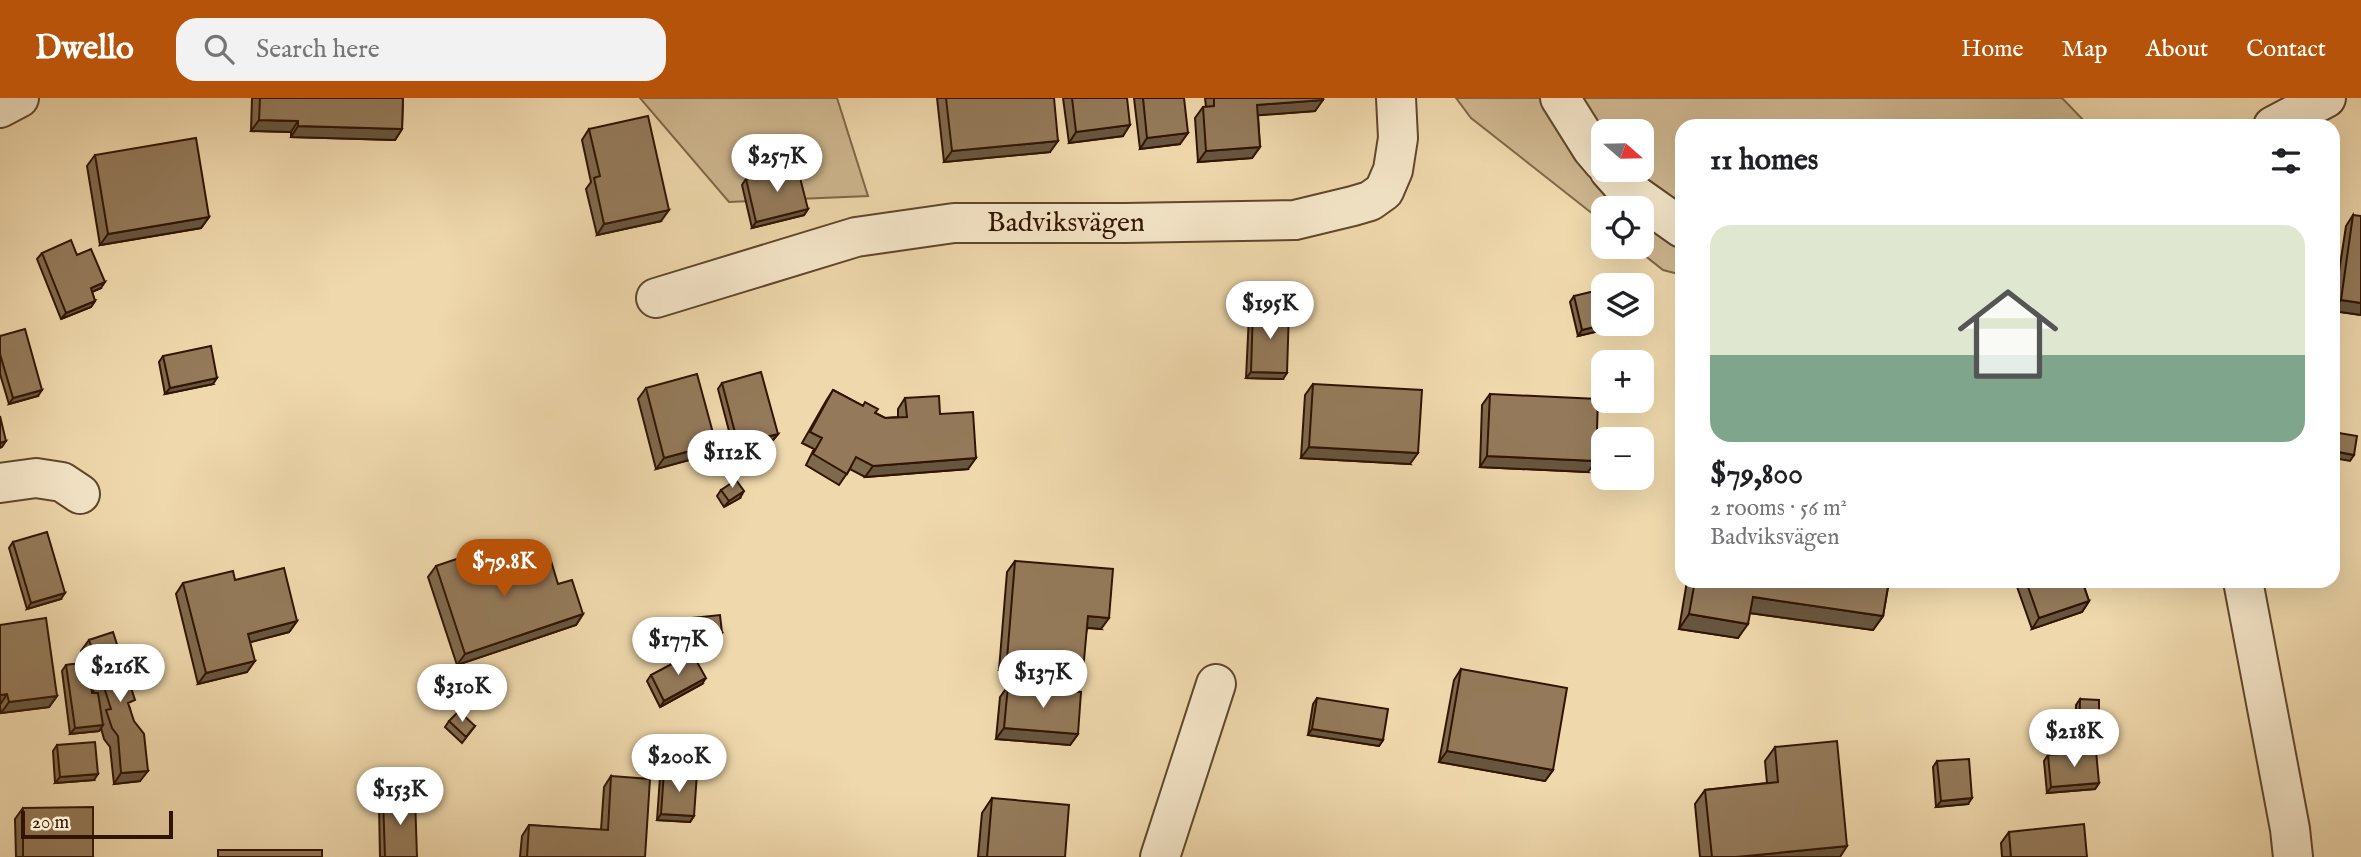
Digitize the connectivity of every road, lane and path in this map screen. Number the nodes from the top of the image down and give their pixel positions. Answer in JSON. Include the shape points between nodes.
{"nodes":[{"id":1,"x":19,"y":98,"type":"edge"},
{"id":2,"x":1396,"y":98,"type":"edge"},
{"id":3,"x":1560,"y":98,"type":"edge"},
{"id":4,"x":2326,"y":98,"type":"edge"},
{"id":5,"x":0,"y":108,"type":"edge"},
{"id":6,"x":2286,"y":119,"type":"edge"},
{"id":7,"x":1591,"y":147,"type":"edge"},
{"id":8,"x":1620,"y":182,"type":"edge"},
{"id":9,"x":1675,"y":223,"type":"edge"},
{"id":10,"x":656,"y":298,"type":"dead end"},
{"id":11,"x":0,"y":483,"type":"edge"},
{"id":12,"x":80,"y":494,"type":"dead end"},
{"id":13,"x":2244,"y":588,"type":"edge"},
{"id":14,"x":1216,"y":684,"type":"dead end"},
{"id":15,"x":1160,"y":857,"type":"edge"},
{"id":16,"x":2293,"y":857,"type":"edge"}],
"edges":[{"from":1,"to":5,"type":"street"},
{"from":2,"to":10,"type":"street","name":"Badviksvägen","via":[[1398,138],[1393,170],[1384,191],[1353,206],[1294,220],[954,223],[856,237]]},
{"from":3,"to":7,"type":"street"},
{"from":4,"to":6,"type":"street"},
{"from":8,"to":9,"type":"street"},
{"from":11,"to":12,"type":"street","via":[[36,478],[62,482]]},
{"from":13,"to":16,"type":"street"},
{"from":14,"to":15,"type":"street"}]}
